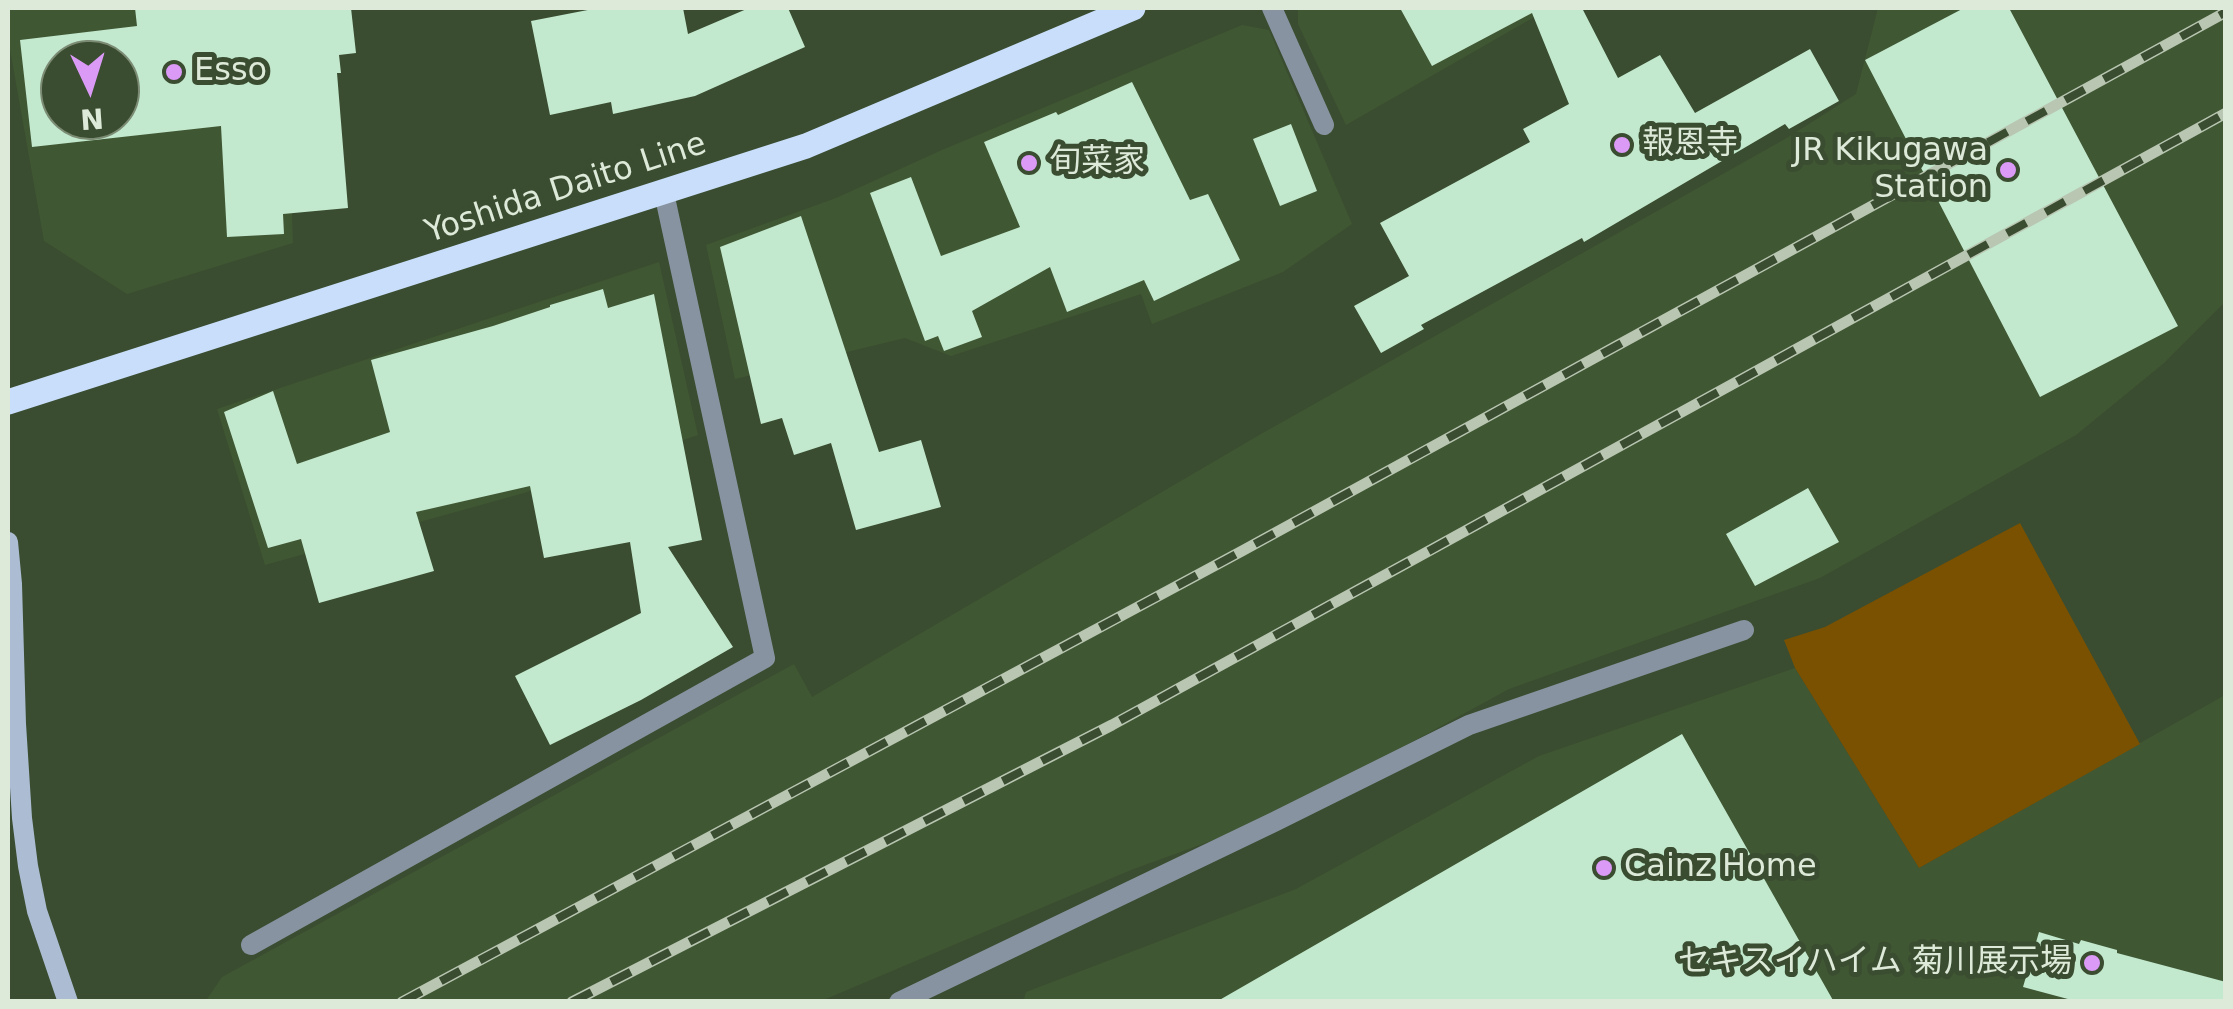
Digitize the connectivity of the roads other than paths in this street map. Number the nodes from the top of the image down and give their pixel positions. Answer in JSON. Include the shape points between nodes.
{"nodes":[{"id":1,"x":1133,"y":8,"type":"edge"},
{"id":2,"x":1272,"y":8,"type":"edge"},
{"id":3,"x":1324,"y":124,"type":"dead end"},
{"id":4,"x":664,"y":193,"type":"junction"},
{"id":5,"x":8,"y":402,"type":"edge"},
{"id":6,"x":8,"y":542,"type":"edge"},
{"id":7,"x":1744,"y":630,"type":"dead end"},
{"id":8,"x":250,"y":945,"type":"dead end"},
{"id":9,"x":931,"y":995,"type":"edge"},
{"id":10,"x":68,"y":1002,"type":"edge"},
{"id":11,"x":898,"y":1002,"type":"edge"}],
"edges":[{"from":1,"to":4,"type":"main road","name":"Yoshida Daito Line","via":[[806,146]]},
{"from":2,"to":3,"type":"street"},
{"from":4,"to":5,"type":"main road","name":"Yoshida Daito Line"},
{"from":4,"to":8,"type":"street","via":[[764,658]]},
{"from":6,"to":10,"type":"street","via":[[28,866]]},
{"from":7,"to":9,"type":"street","via":[[1470,725]]},
{"from":9,"to":11,"type":"street"}]}
